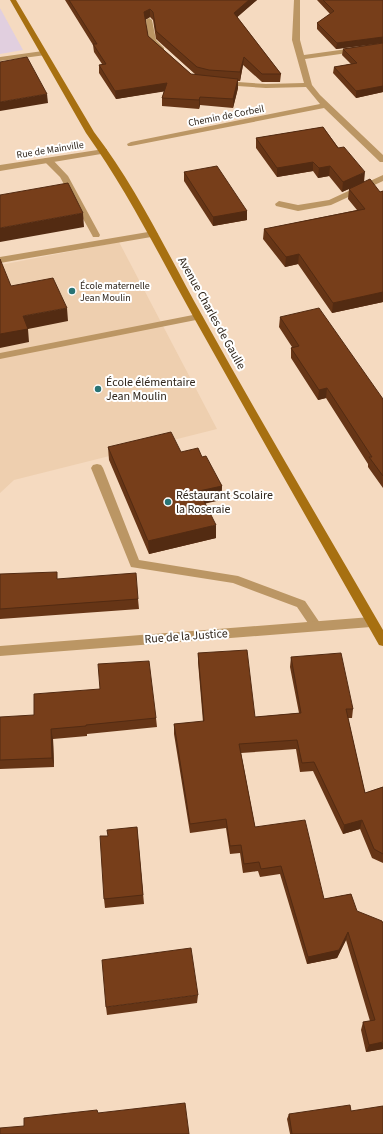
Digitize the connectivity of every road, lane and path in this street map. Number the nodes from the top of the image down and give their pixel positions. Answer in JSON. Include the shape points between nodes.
{"nodes":[{"id":1,"x":13,"y":0,"type":"edge"},
{"id":2,"x":297,"y":0,"type":"edge"},
{"id":3,"x":149,"y":20,"type":"edge"},
{"id":4,"x":383,"y":46,"type":"edge"},
{"id":5,"x":43,"y":53,"type":"junction"},
{"id":6,"x":167,"y":56,"type":"edge"},
{"id":7,"x":302,"y":57,"type":"junction"},
{"id":8,"x":0,"y":59,"type":"edge"},
{"id":9,"x":216,"y":83,"type":"edge"},
{"id":10,"x":308,"y":85,"type":"junction"},
{"id":11,"x":326,"y":105,"type":"junction"},
{"id":12,"x":131,"y":144,"type":"dead end"},
{"id":13,"x":104,"y":151,"type":"junction"},
{"id":14,"x":48,"y":160,"type":"junction"},
{"id":15,"x":383,"y":160,"type":"edge"},
{"id":16,"x":0,"y":168,"type":"edge"},
{"id":17,"x":383,"y":178,"type":"edge"},
{"id":18,"x":279,"y":204,"type":"dead end"},
{"id":19,"x":154,"y":234,"type":"junction"},
{"id":20,"x":96,"y":235,"type":"dead end"},
{"id":21,"x":0,"y":260,"type":"edge"},
{"id":22,"x":198,"y":317,"type":"junction"},
{"id":23,"x":0,"y":356,"type":"edge"},
{"id":24,"x":97,"y":468,"type":"dead end"},
{"id":25,"x":372,"y":622,"type":"junction"},
{"id":26,"x":316,"y":626,"type":"junction"},
{"id":27,"x":383,"y":641,"type":"edge"},
{"id":28,"x":0,"y":651,"type":"edge"}],
"edges":[{"from":1,"to":5,"type":"main road","name":"Avenue Charles de Gaulle"},
{"from":2,"to":7,"type":"street","via":[[296,40]]},
{"from":3,"to":6,"type":"street","via":[[152,41]]},
{"from":4,"to":7,"type":"street"},
{"from":5,"to":8,"type":"street"},
{"from":5,"to":13,"type":"main road","name":"Avenue Charles de Gaulle","via":[[90,133]]},
{"from":7,"to":10,"type":"street"},
{"from":9,"to":10,"type":"street"},
{"from":10,"to":11,"type":"street"},
{"from":11,"to":12,"type":"street","name":"Chemin de Corbeil"},
{"from":11,"to":15,"type":"street"},
{"from":13,"to":14,"type":"street","name":"Rue de Mainville"},
{"from":13,"to":19,"type":"main road","name":"Avenue Charles de Gaulle"},
{"from":14,"to":16,"type":"street","name":"Rue de Mainville"},
{"from":14,"to":20,"type":"street","via":[[64,176]]},
{"from":17,"to":18,"type":"street","via":[[331,202],[298,208]]},
{"from":19,"to":21,"type":"street"},
{"from":19,"to":22,"type":"main road","name":"Avenue Charles de Gaulle"},
{"from":22,"to":23,"type":"street"},
{"from":22,"to":25,"type":"main road","name":"Avenue Charles de Gaulle"},
{"from":24,"to":26,"type":"street","via":[[135,564],[234,579],[300,604]]},
{"from":25,"to":26,"type":"street","name":"Rue de la Justice"},
{"from":25,"to":27,"type":"main road","name":"Avenue Charles de Gaulle"},
{"from":26,"to":28,"type":"street","name":"Rue de la Justice"}]}
